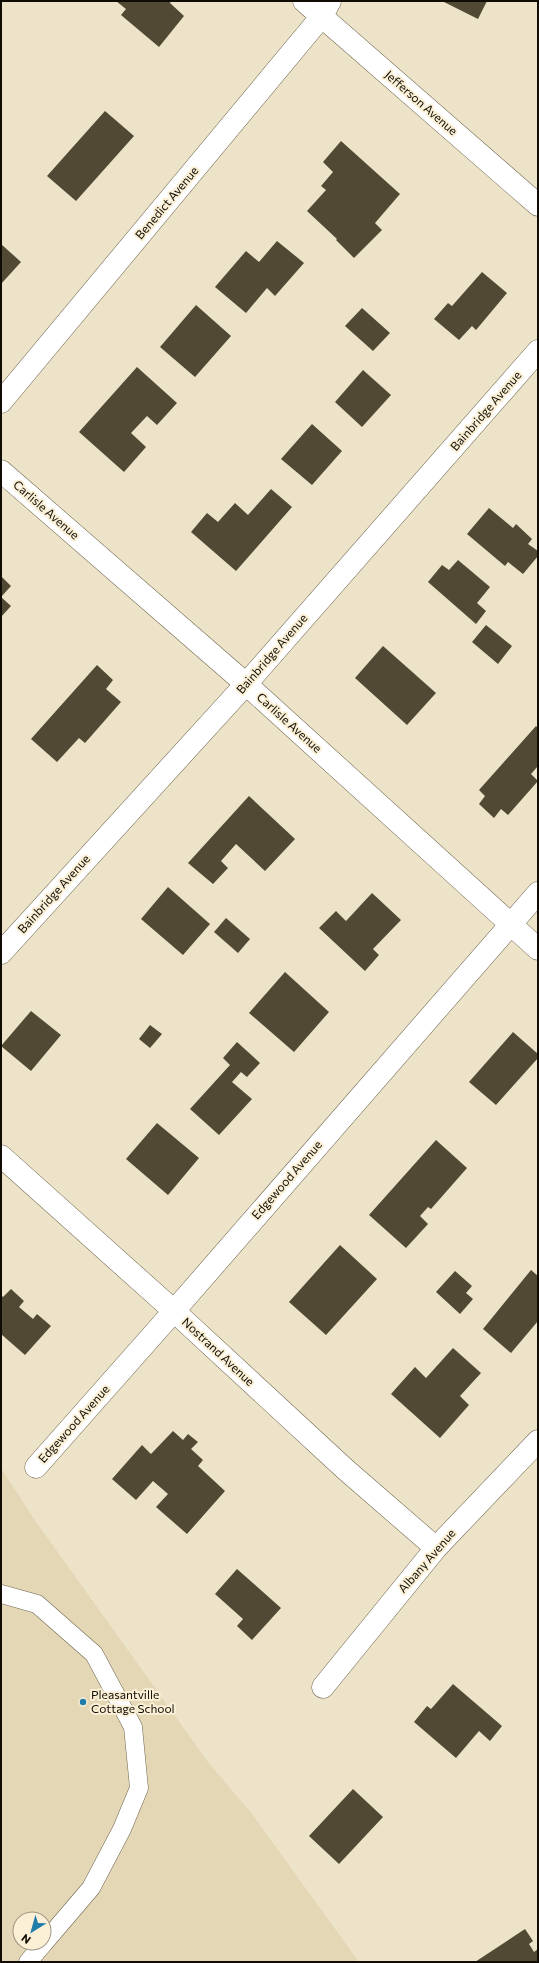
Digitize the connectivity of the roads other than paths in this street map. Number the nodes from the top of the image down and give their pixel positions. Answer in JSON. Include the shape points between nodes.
{"nodes":[{"id":1,"x":304,"y":1,"type":"edge"},
{"id":2,"x":326,"y":9,"type":"edge"},
{"id":3,"x":538,"y":205,"type":"edge"},
{"id":4,"x":538,"y":351,"type":"edge"},
{"id":5,"x":1,"y":402,"type":"edge"},
{"id":6,"x":1,"y":471,"type":"edge"},
{"id":7,"x":246,"y":684,"type":"junction"},
{"id":8,"x":538,"y":893,"type":"edge"},
{"id":9,"x":510,"y":924,"type":"junction"},
{"id":10,"x":538,"y":949,"type":"edge"},
{"id":11,"x":1,"y":952,"type":"edge"},
{"id":12,"x":1,"y":1156,"type":"edge"},
{"id":13,"x":174,"y":1311,"type":"junction"},
{"id":14,"x":538,"y":1441,"type":"edge"},
{"id":15,"x":36,"y":1467,"type":"dead end"},
{"id":16,"x":436,"y":1548,"type":"junction"},
{"id":17,"x":1,"y":1594,"type":"edge"},
{"id":18,"x":323,"y":1687,"type":"dead end"},
{"id":19,"x":52,"y":1934,"type":"edge"},
{"id":20,"x":37,"y":1951,"type":"edge"},
{"id":21,"x":28,"y":1962,"type":"edge"}],
"edges":[{"from":1,"to":2,"type":"street","name":"Jefferson Avenue"},
{"from":2,"to":3,"type":"street","name":"Jefferson Avenue"},
{"from":2,"to":5,"type":"street","name":"Benedict Avenue"},
{"from":4,"to":7,"type":"street","name":"Bainbridge Avenue"},
{"from":6,"to":7,"type":"street","name":"Carlisle Avenue"},
{"from":7,"to":9,"type":"street","name":"Carlisle Avenue"},
{"from":7,"to":11,"type":"street","name":"Bainbridge Avenue"},
{"from":8,"to":9,"type":"street","name":"Edgewood Avenue"},
{"from":9,"to":10,"type":"street","name":"Carlisle Avenue"},
{"from":9,"to":13,"type":"street","name":"Edgewood Avenue"},
{"from":12,"to":13,"type":"street","name":"Nostrand Avenue"},
{"from":13,"to":15,"type":"street","name":"Edgewood Avenue"},
{"from":13,"to":16,"type":"street","name":"Nostrand Avenue","via":[[345,1469]]},
{"from":14,"to":16,"type":"street","name":"Albany Avenue"},
{"from":16,"to":18,"type":"street","name":"Albany Avenue"},
{"from":17,"to":19,"type":"lane","via":[[37,1604],[94,1654],[133,1727],[139,1788],[91,1888]]},
{"from":20,"to":21,"type":"lane"}]}
